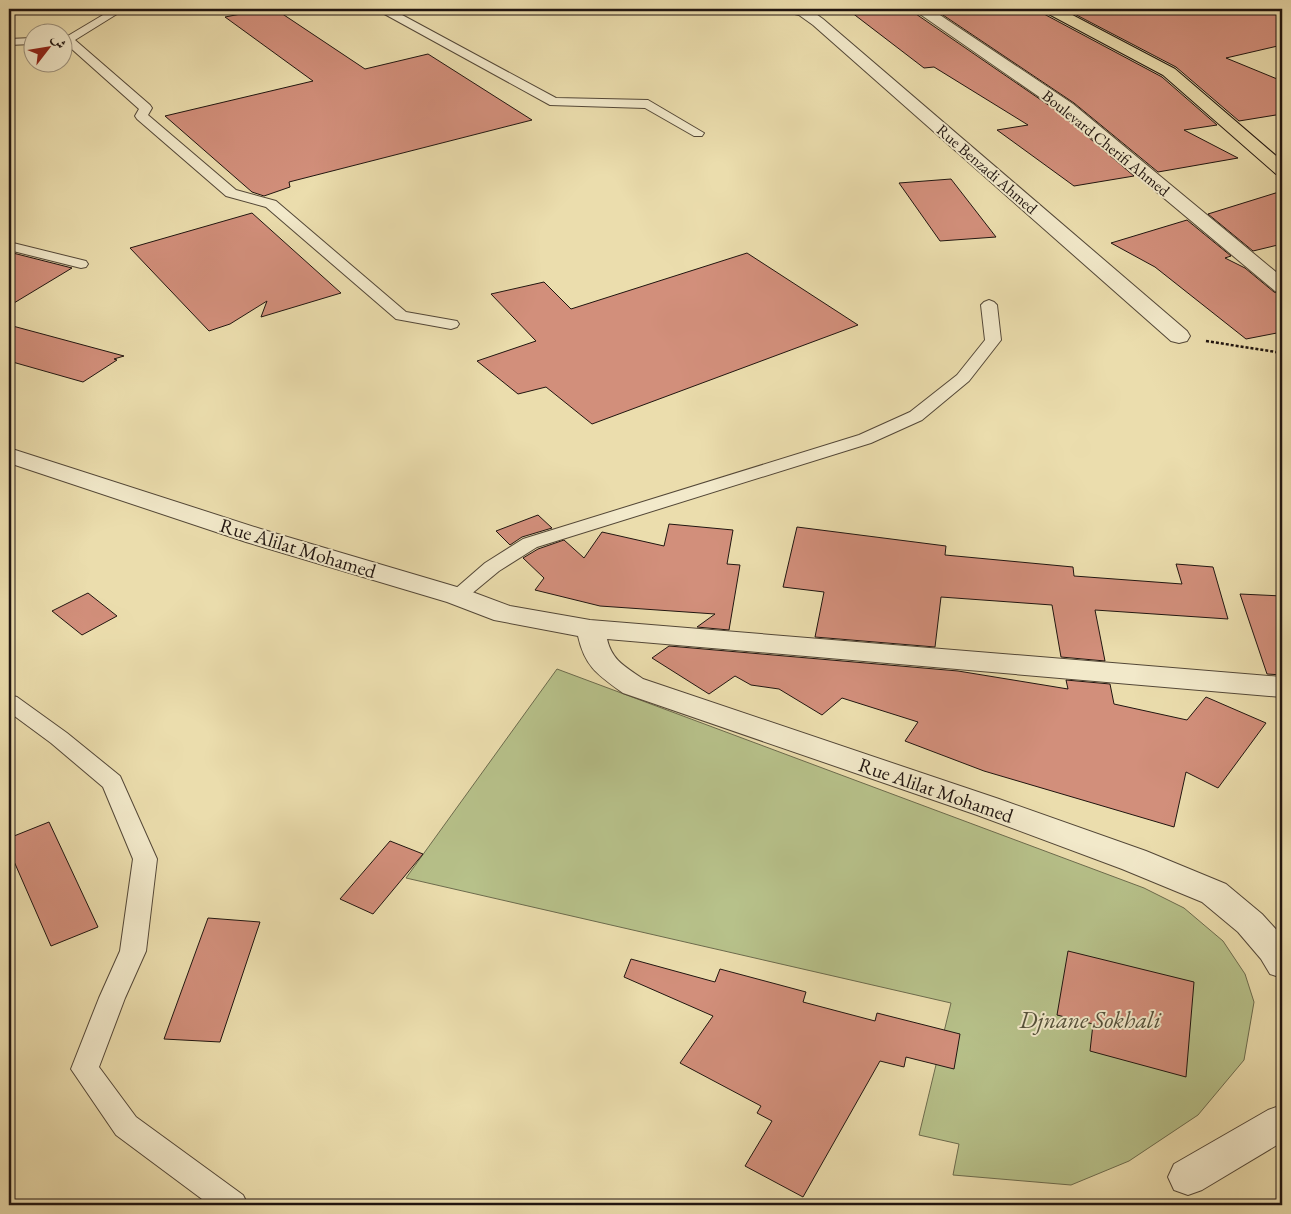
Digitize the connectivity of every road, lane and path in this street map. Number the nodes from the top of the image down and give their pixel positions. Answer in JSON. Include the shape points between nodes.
{"nodes":[{"id":1,"x":120,"y":9,"type":"edge"},
{"id":2,"x":383,"y":9,"type":"edge"},
{"id":3,"x":922,"y":9,"type":"edge"},
{"id":4,"x":1050,"y":9,"type":"edge"},
{"id":5,"x":797,"y":10,"type":"edge"},
{"id":6,"x":72,"y":36,"type":"edge"},
{"id":7,"x":22,"y":41,"type":"edge"},
{"id":8,"x":9,"y":42,"type":"edge"},
{"id":9,"x":72,"y":46,"type":"edge"},
{"id":10,"x":698,"y":133,"type":"dead end"},
{"id":11,"x":1282,"y":170,"type":"edge"},
{"id":12,"x":9,"y":246,"type":"edge"},
{"id":13,"x":81,"y":264,"type":"dead end"},
{"id":14,"x":1282,"y":287,"type":"edge"},
{"id":15,"x":989,"y":305,"type":"dead end"},
{"id":16,"x":451,"y":324,"type":"dead end"},
{"id":17,"x":1179,"y":336,"type":"joint"},
{"id":18,"x":1282,"y":353,"type":"edge"},
{"id":19,"x":9,"y":455,"type":"edge"},
{"id":20,"x":457,"y":596,"type":"junction"},
{"id":21,"x":590,"y":630,"type":"junction"},
{"id":22,"x":1282,"y":687,"type":"edge"},
{"id":23,"x":9,"y":702,"type":"edge"},
{"id":24,"x":1282,"y":964,"type":"edge"},
{"id":25,"x":1282,"y":1122,"type":"edge"},
{"id":26,"x":1188,"y":1177,"type":"dead end"},
{"id":27,"x":233,"y":1205,"type":"edge"}],
"edges":[{"from":1,"to":6,"type":"lane"},
{"from":2,"to":10,"type":"lane","via":[[554,102],[648,104]]},
{"from":3,"to":14,"type":"street","name":"Boulevard Cherifi Ahmed","via":[[1067,108]]},
{"from":4,"to":11,"type":"main road","via":[[1169,72]]},
{"from":5,"to":17,"type":"street","name":"Rue Benzadi Ahmed","via":[[818,22]]},
{"from":7,"to":8,"type":"lane"},
{"from":9,"to":16,"type":"lane","via":[[146,108],[141,116],[231,193],[271,204],[401,316]]},
{"from":12,"to":13,"type":"lane"},
{"from":15,"to":20,"type":"lane","via":[[992,340],[963,378],[916,416],[866,439],[530,543],[492,567]]},
{"from":17,"to":18,"type":"path"},
{"from":19,"to":20,"type":"street","name":"Rue Alilat Mohamed","via":[[255,536]]},
{"from":20,"to":21,"type":"street","name":"Rue Alilat Mohamed","via":[[504,614]]},
{"from":21,"to":22,"type":"street","name":"Rue Alilat Mohamed"},
{"from":21,"to":24,"type":"street","name":"Rue Alilat Mohamed","via":[[596,654],[608,668],[633,686],[997,810],[1214,893],[1250,923]]},
{"from":23,"to":27,"type":"lane","via":[[112,782],[145,860],[133,951],[86,1069],[126,1126]]},
{"from":25,"to":26,"type":"street"}]}
